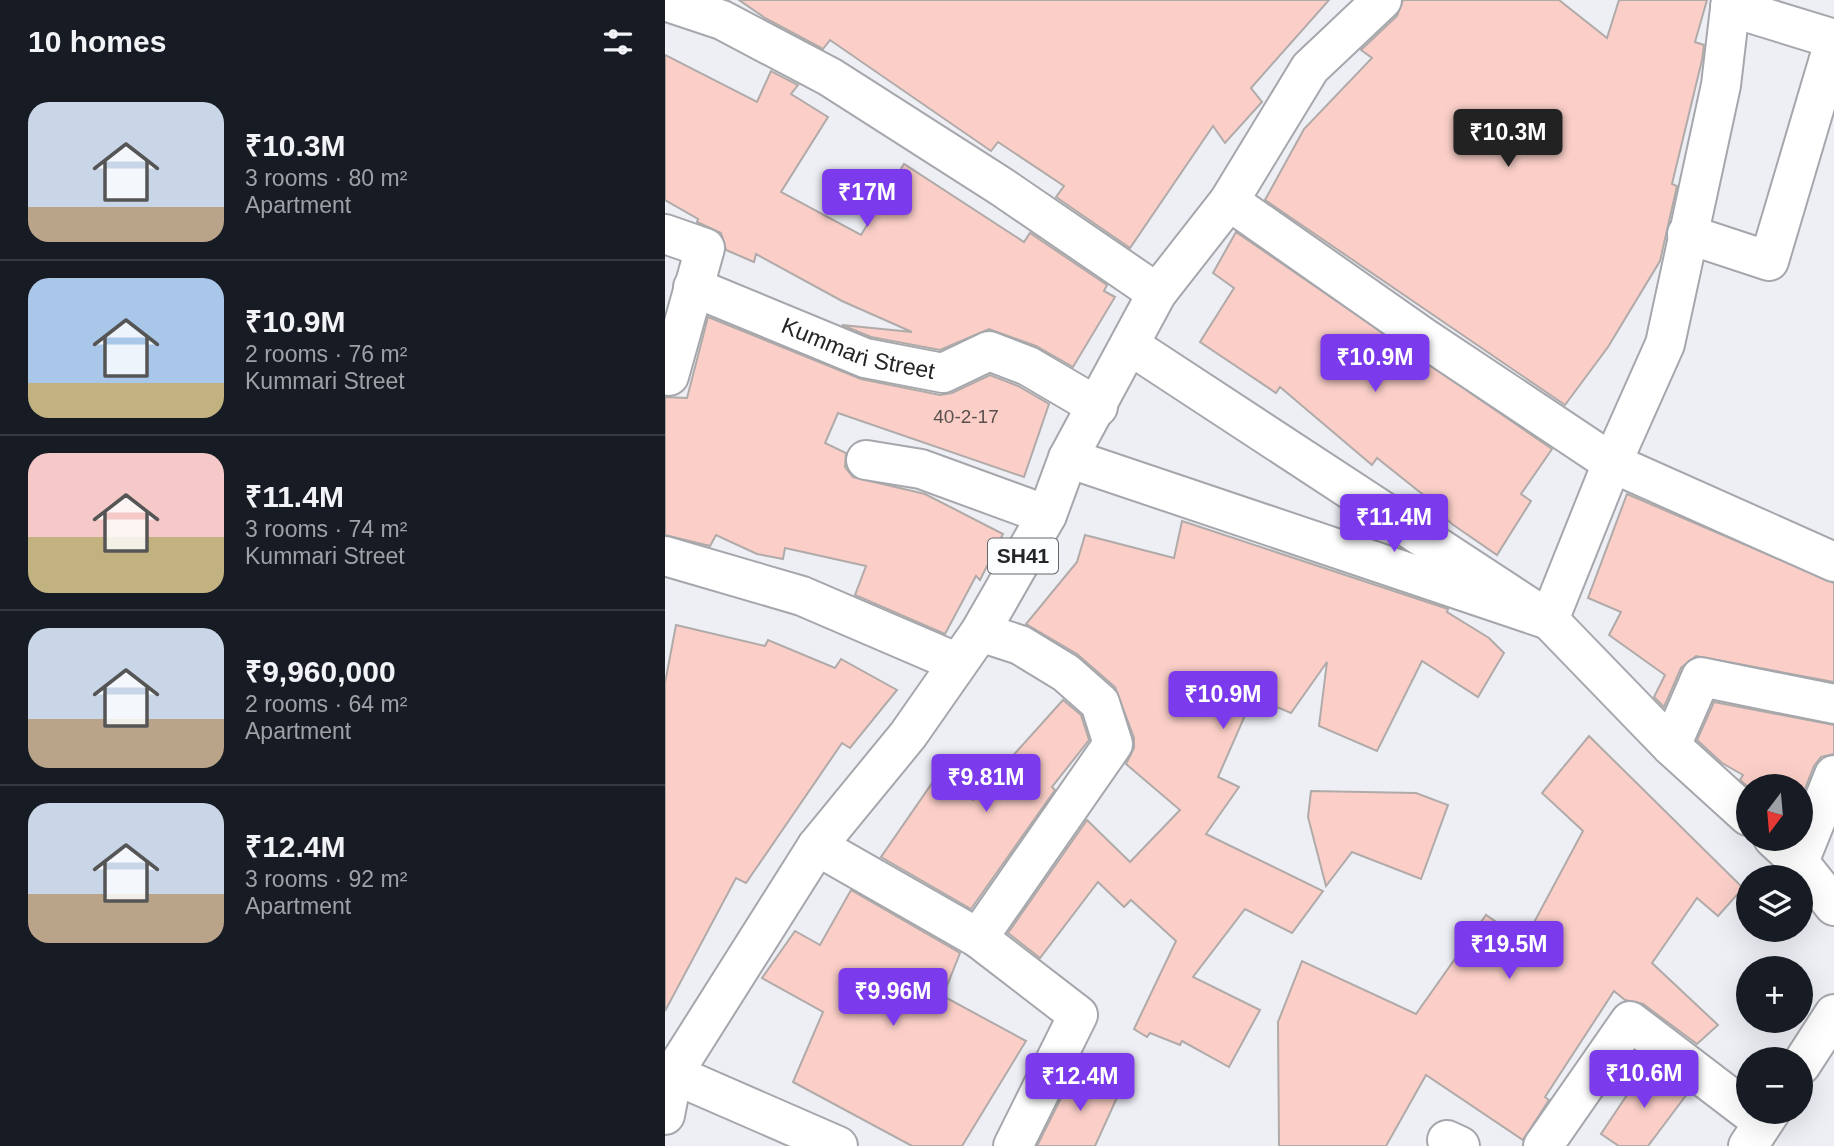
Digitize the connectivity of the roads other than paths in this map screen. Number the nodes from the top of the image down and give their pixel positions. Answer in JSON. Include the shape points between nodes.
{"nodes":[{"id":1,"x":1382,"y":0,"type":"edge"},
{"id":2,"x":665,"y":1,"type":"edge"},
{"id":3,"x":1730,"y":3,"type":"edge"},
{"id":4,"x":1834,"y":40,"type":"edge"},
{"id":5,"x":1229,"y":201,"type":"junction"},
{"id":6,"x":665,"y":234,"type":"edge"},
{"id":7,"x":1687,"y":234,"type":"junction"},
{"id":8,"x":693,"y":287,"type":"junction"},
{"id":9,"x":1157,"y":293,"type":"junction"},
{"id":10,"x":1131,"y":346,"type":"junction"},
{"id":11,"x":669,"y":376,"type":"dead end"},
{"id":12,"x":1098,"y":407,"type":"junction"},
{"id":13,"x":1068,"y":458,"type":"junction"},
{"id":14,"x":866,"y":460,"type":"dead end"},
{"id":15,"x":1612,"y":463,"type":"junction"},
{"id":16,"x":1047,"y":515,"type":"junction"},
{"id":17,"x":1830,"y":550,"type":"edge"},
{"id":18,"x":665,"y":556,"type":"edge"},
{"id":19,"x":1549,"y":620,"type":"junction"},
{"id":20,"x":980,"y":632,"type":"junction"},
{"id":21,"x":958,"y":663,"type":"junction"},
{"id":22,"x":1834,"y":704,"type":"edge"},
{"id":23,"x":1671,"y":746,"type":"junction"},
{"id":24,"x":1834,"y":775,"type":"edge"},
{"id":25,"x":1736,"y":805,"type":"edge"},
{"id":26,"x":1813,"y":808,"type":"edge"},
{"id":27,"x":817,"y":846,"type":"junction"},
{"id":28,"x":1787,"y":851,"type":"edge"},
{"id":29,"x":1834,"y":906,"type":"edge"},
{"id":30,"x":978,"y":938,"type":"junction"},
{"id":31,"x":1834,"y":1014,"type":"edge"},
{"id":32,"x":1813,"y":1047,"type":"edge"},
{"id":33,"x":673,"y":1074,"type":"junction"},
{"id":34,"x":1736,"y":1104,"type":"edge"},
{"id":35,"x":665,"y":1115,"type":"edge"},
{"id":36,"x":838,"y":1146,"type":"edge"},
{"id":37,"x":1013,"y":1146,"type":"edge"},
{"id":38,"x":1543,"y":1146,"type":"edge"}],
"edges":[{"from":1,"to":5,"type":"street","number":"SH41","via":[[1310,68]]},
{"from":2,"to":9,"type":"street","via":[[722,20],[830,77]]},
{"from":3,"to":4,"type":"street"},
{"from":3,"to":7,"type":"street","via":[[1721,85]]},
{"from":4,"to":7,"type":"street","via":[[1769,261]]},
{"from":5,"to":9,"type":"street","number":"SH41"},
{"from":5,"to":15,"type":"street"},
{"from":6,"to":8,"type":"street","via":[[705,248]]},
{"from":7,"to":15,"type":"street","via":[[1665,344]]},
{"from":8,"to":11,"type":"street"},
{"from":8,"to":12,"type":"street","name":"Kummari Street","via":[[865,358],[943,373],[989,351],[1028,366]]},
{"from":9,"to":10,"type":"street","number":"SH41"},
{"from":10,"to":12,"type":"street","number":"SH41"},
{"from":10,"to":19,"type":"street"},
{"from":12,"to":13,"type":"street","number":"SH41"},
{"from":13,"to":16,"type":"street","number":"SH41"},
{"from":13,"to":19,"type":"street"},
{"from":14,"to":16,"type":"street","via":[[921,469]]},
{"from":15,"to":17,"type":"street"},
{"from":15,"to":19,"type":"street"},
{"from":16,"to":20,"type":"street","number":"SH41"},
{"from":18,"to":21,"type":"street","via":[[802,596]]},
{"from":19,"to":23,"type":"street"},
{"from":20,"to":21,"type":"street","number":"SH41"},
{"from":20,"to":30,"type":"street","via":[[1020,645],[1066,673],[1101,703],[1113,744]]},
{"from":21,"to":27,"type":"street","number":"SH41","via":[[908,735]]},
{"from":22,"to":23,"type":"street","via":[[1701,677]]},
{"from":23,"to":25,"type":"street"},
{"from":24,"to":26,"type":"street"},
{"from":27,"to":30,"type":"street"},
{"from":27,"to":33,"type":"street","number":"SH41"},
{"from":28,"to":29,"type":"street"},
{"from":30,"to":37,"type":"street","via":[[1078,1015]]},
{"from":31,"to":32,"type":"street"},
{"from":33,"to":35,"type":"street","number":"SH41"},
{"from":33,"to":36,"type":"street"},
{"from":34,"to":38,"type":"street","via":[[1630,1021]]}]}
